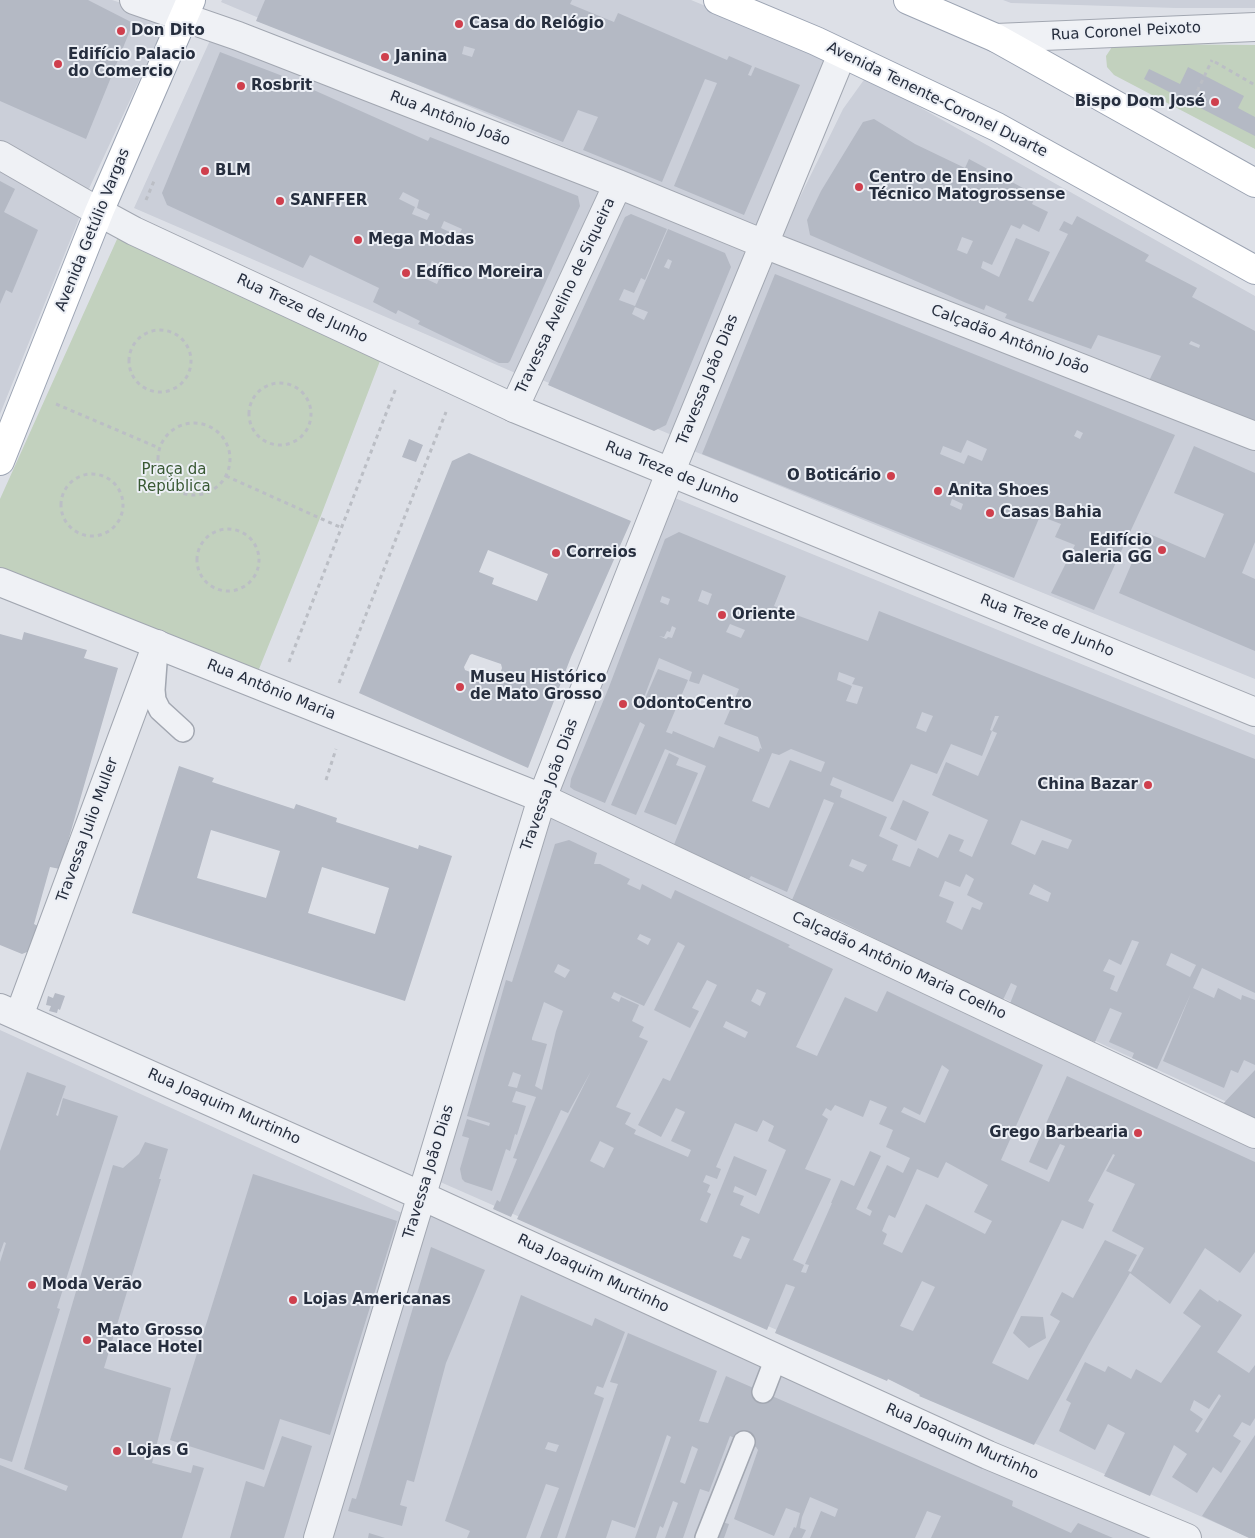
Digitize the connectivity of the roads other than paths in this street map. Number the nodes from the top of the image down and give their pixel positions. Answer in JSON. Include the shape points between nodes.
{"nodes":[{"id":1,"x":134,"y":0,"type":"edge"},
{"id":2,"x":718,"y":0,"type":"edge"},
{"id":3,"x":908,"y":0,"type":"edge"},
{"id":4,"x":187,"y":8,"type":"edge"},
{"id":5,"x":1255,"y":27,"type":"edge"},
{"id":6,"x":996,"y":38,"type":"junction"},
{"id":7,"x":842,"y":54,"type":"junction"},
{"id":8,"x":0,"y":155,"type":"edge"},
{"id":9,"x":1255,"y":183,"type":"edge"},
{"id":10,"x":618,"y":184,"type":"junction"},
{"id":11,"x":99,"y":212,"type":"junction"},
{"id":12,"x":764,"y":244,"type":"junction"},
{"id":13,"x":1255,"y":270,"type":"edge"},
{"id":14,"x":514,"y":408,"type":"junction"},
{"id":15,"x":1255,"y":436,"type":"edge"},
{"id":16,"x":0,"y":461,"type":"edge"},
{"id":17,"x":670,"y":472,"type":"junction"},
{"id":18,"x":0,"y":582,"type":"edge"},
{"id":19,"x":157,"y":644,"type":"junction"},
{"id":20,"x":1255,"y":712,"type":"edge"},
{"id":21,"x":183,"y":731,"type":"dead end"},
{"id":22,"x":542,"y":798,"type":"junction"},
{"id":23,"x":10,"y":1012,"type":"edge"},
{"id":24,"x":1255,"y":1134,"type":"edge"},
{"id":25,"x":422,"y":1196,"type":"junction"},
{"id":26,"x":776,"y":1358,"type":"junction"},
{"id":27,"x":763,"y":1392,"type":"dead end"},
{"id":28,"x":744,"y":1442,"type":"dead end"},
{"id":29,"x":318,"y":1538,"type":"edge"},
{"id":30,"x":706,"y":1538,"type":"edge"},
{"id":31,"x":1188,"y":1538,"type":"edge"}],
"edges":[{"from":1,"to":4,"type":"street","name":"Rua Antônio João"},
{"from":2,"to":7,"type":"main road","name":"Avenida Tenente-Coronel Duarte"},
{"from":3,"to":6,"type":"main road"},
{"from":4,"to":10,"type":"street","name":"Rua Antônio João"},
{"from":4,"to":11,"type":"main road","name":"Avenida Getúlio Vargas"},
{"from":5,"to":6,"type":"street","name":"Rua Coronel Peixoto"},
{"from":6,"to":9,"type":"main road"},
{"from":7,"to":12,"type":"street","name":"Travessa João Dias"},
{"from":7,"to":13,"type":"main road","name":"Avenida Tenente-Coronel Duarte","via":[[997,127]]},
{"from":8,"to":11,"type":"street","name":"Rua Treze de Junho"},
{"from":10,"to":12,"type":"street","name":"Rua Antônio João"},
{"from":10,"to":14,"type":"street","name":"Travessa Avelino de Siqueira"},
{"from":11,"to":14,"type":"street","name":"Rua Treze de Junho"},
{"from":11,"to":16,"type":"main road","name":"Avenida Getúlio Vargas"},
{"from":12,"to":15,"type":"street","name":"Calçadão Antônio João"},
{"from":12,"to":17,"type":"street","name":"Travessa João Dias"},
{"from":14,"to":17,"type":"street","name":"Rua Treze de Junho"},
{"from":17,"to":20,"type":"street","name":"Rua Treze de Junho"},
{"from":17,"to":22,"type":"street","name":"Travessa João Dias"},
{"from":18,"to":19,"type":"street","name":"Rua Antônio Maria"},
{"from":19,"to":21,"type":"lane","via":[[155,700],[160,710]]},
{"from":19,"to":22,"type":"street","name":"Rua Antônio Maria"},
{"from":19,"to":23,"type":"street","name":"Travessa Julio Muller"},
{"from":22,"to":24,"type":"street","name":"Calçadão Antônio Maria Coelho"},
{"from":22,"to":25,"type":"street","name":"Travessa João Dias"},
{"from":23,"to":25,"type":"street","name":"Rua Joaquim Murtinho"},
{"from":25,"to":26,"type":"street","name":"Rua Joaquim Murtinho"},
{"from":25,"to":29,"type":"street","name":"Travessa João Dias"},
{"from":26,"to":27,"type":"lane"},
{"from":26,"to":31,"type":"street","name":"Rua Joaquim Murtinho","via":[[988,1455]]},
{"from":28,"to":30,"type":"lane"}]}
